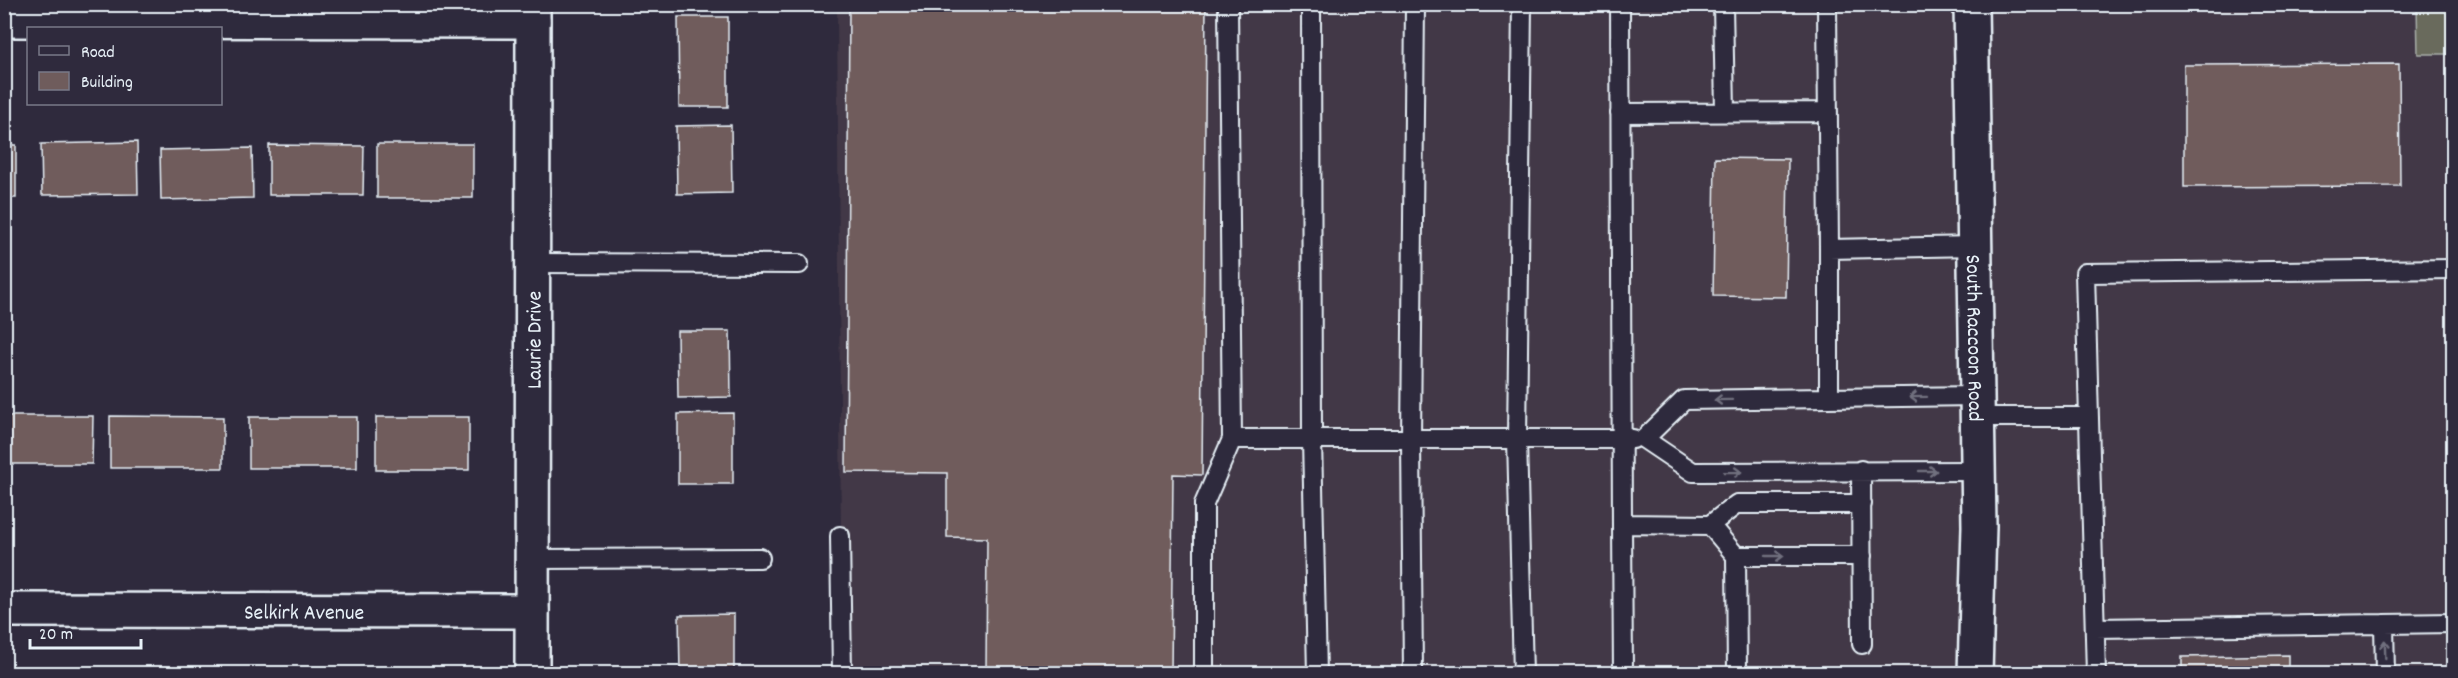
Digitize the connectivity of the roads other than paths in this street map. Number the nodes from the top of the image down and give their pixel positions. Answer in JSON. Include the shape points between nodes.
{"nodes":[{"id":1,"x":1228,"y":4,"type":"edge"},
{"id":2,"x":1311,"y":4,"type":"edge"},
{"id":3,"x":1415,"y":4,"type":"edge"},
{"id":4,"x":1522,"y":4,"type":"edge"},
{"id":5,"x":1620,"y":4,"type":"edge"},
{"id":6,"x":1723,"y":4,"type":"edge"},
{"id":7,"x":1827,"y":4,"type":"edge"},
{"id":8,"x":1971,"y":4,"type":"edge"},
{"id":9,"x":533,"y":13,"type":"edge"},
{"id":10,"x":4,"y":20,"type":"edge"},
{"id":11,"x":1725,"y":112,"type":"junction"},
{"id":12,"x":1828,"y":112,"type":"junction"},
{"id":13,"x":1620,"y":113,"type":"junction"},
{"id":14,"x":1975,"y":246,"type":"junction"},
{"id":15,"x":1829,"y":249,"type":"junction"},
{"id":16,"x":533,"y":263,"type":"junction"},
{"id":17,"x":799,"y":264,"type":"dead end"},
{"id":18,"x":2454,"y":269,"type":"edge"},
{"id":19,"x":1829,"y":398,"type":"junction"},
{"id":20,"x":1977,"y":407,"type":"junction"},
{"id":21,"x":2089,"y":417,"type":"junction"},
{"id":22,"x":1232,"y":439,"type":"junction"},
{"id":23,"x":1312,"y":439,"type":"junction"},
{"id":24,"x":1412,"y":439,"type":"junction"},
{"id":25,"x":1517,"y":439,"type":"junction"},
{"id":26,"x":1621,"y":439,"type":"junction"},
{"id":27,"x":1644,"y":439,"type":"junction"},
{"id":28,"x":1861,"y":470,"type":"junction"},
{"id":29,"x":1978,"y":471,"type":"junction"},
{"id":30,"x":1862,"y":504,"type":"junction"},
{"id":31,"x":1622,"y":524,"type":"junction"},
{"id":32,"x":1710,"y":525,"type":"junction"},
{"id":33,"x":840,"y":536,"type":"dead end"},
{"id":34,"x":1736,"y":556,"type":"junction"},
{"id":35,"x":1862,"y":556,"type":"junction"},
{"id":36,"x":760,"y":558,"type":"dead end"},
{"id":37,"x":533,"y":559,"type":"junction"},
{"id":38,"x":4,"y":610,"type":"edge"},
{"id":39,"x":532,"y":611,"type":"junction"},
{"id":40,"x":2454,"y":623,"type":"edge"},
{"id":41,"x":2384,"y":624,"type":"junction"},
{"id":42,"x":2095,"y":628,"type":"junction"},
{"id":43,"x":1862,"y":644,"type":"dead end"},
{"id":44,"x":532,"y":674,"type":"edge"},
{"id":45,"x":842,"y":674,"type":"edge"},
{"id":46,"x":1204,"y":674,"type":"edge"},
{"id":47,"x":1317,"y":674,"type":"edge"},
{"id":48,"x":1413,"y":674,"type":"edge"},
{"id":49,"x":1523,"y":674,"type":"edge"},
{"id":50,"x":1623,"y":674,"type":"edge"},
{"id":51,"x":1737,"y":674,"type":"edge"},
{"id":52,"x":1975,"y":674,"type":"edge"},
{"id":53,"x":2096,"y":674,"type":"edge"},
{"id":54,"x":2385,"y":674,"type":"edge"}],
"edges":[{"from":1,"to":22,"type":"lane"},
{"from":2,"to":23,"type":"lane"},
{"from":3,"to":24,"type":"lane"},
{"from":4,"to":25,"type":"lane"},
{"from":5,"to":13,"type":"lane"},
{"from":6,"to":11,"type":"lane"},
{"from":7,"to":12,"type":"lane"},
{"from":8,"to":14,"type":"street","name":"South Raccoon Road"},
{"from":9,"to":10,"type":"street"},
{"from":9,"to":16,"type":"street","name":"Laurie Drive"},
{"from":11,"to":12,"type":"lane"},
{"from":11,"to":13,"type":"lane"},
{"from":12,"to":15,"type":"lane"},
{"from":13,"to":26,"type":"lane"},
{"from":14,"to":15,"type":"lane"},
{"from":14,"to":20,"type":"street","name":"South Raccoon Road"},
{"from":15,"to":19,"type":"lane"},
{"from":16,"to":17,"type":"lane"},
{"from":16,"to":37,"type":"street","name":"Laurie Drive"},
{"from":18,"to":21,"type":"lane","via":[[2085,273]]},
{"from":20,"to":19,"type":"lane","one_way":true},
{"from":19,"to":27,"type":"lane","one_way":true,"via":[[1684,400]]},
{"from":20,"to":21,"type":"lane"},
{"from":20,"to":29,"type":"street","name":"South Raccoon Road"},
{"from":21,"to":42,"type":"lane"},
{"from":22,"to":23,"type":"lane"},
{"from":22,"to":46,"type":"lane","via":[[1204,504]]},
{"from":23,"to":24,"type":"lane"},
{"from":23,"to":47,"type":"lane"},
{"from":24,"to":25,"type":"lane"},
{"from":24,"to":48,"type":"lane"},
{"from":25,"to":26,"type":"lane"},
{"from":25,"to":49,"type":"lane"},
{"from":26,"to":27,"type":"lane"},
{"from":26,"to":31,"type":"lane"},
{"from":27,"to":28,"type":"lane","one_way":true,"via":[[1693,472]]},
{"from":28,"to":29,"type":"lane","one_way":true},
{"from":28,"to":30,"type":"lane"},
{"from":29,"to":52,"type":"street","name":"South Raccoon Road"},
{"from":30,"to":32,"type":"lane","via":[[1737,504]]},
{"from":30,"to":35,"type":"lane"},
{"from":31,"to":32,"type":"lane"},
{"from":31,"to":50,"type":"lane"},
{"from":32,"to":34,"type":"lane"},
{"from":33,"to":45,"type":"lane"},
{"from":34,"to":35,"type":"lane","one_way":true},
{"from":34,"to":51,"type":"lane"},
{"from":35,"to":43,"type":"lane"},
{"from":36,"to":37,"type":"lane"},
{"from":37,"to":39,"type":"street","name":"Laurie Drive"},
{"from":38,"to":39,"type":"street","name":"Selkirk Avenue"},
{"from":39,"to":44,"type":"street","name":"Laurie Drive"},
{"from":40,"to":41,"type":"lane"},
{"from":41,"to":42,"type":"lane"},
{"from":54,"to":41,"type":"lane","one_way":true},
{"from":42,"to":53,"type":"lane"}]}
